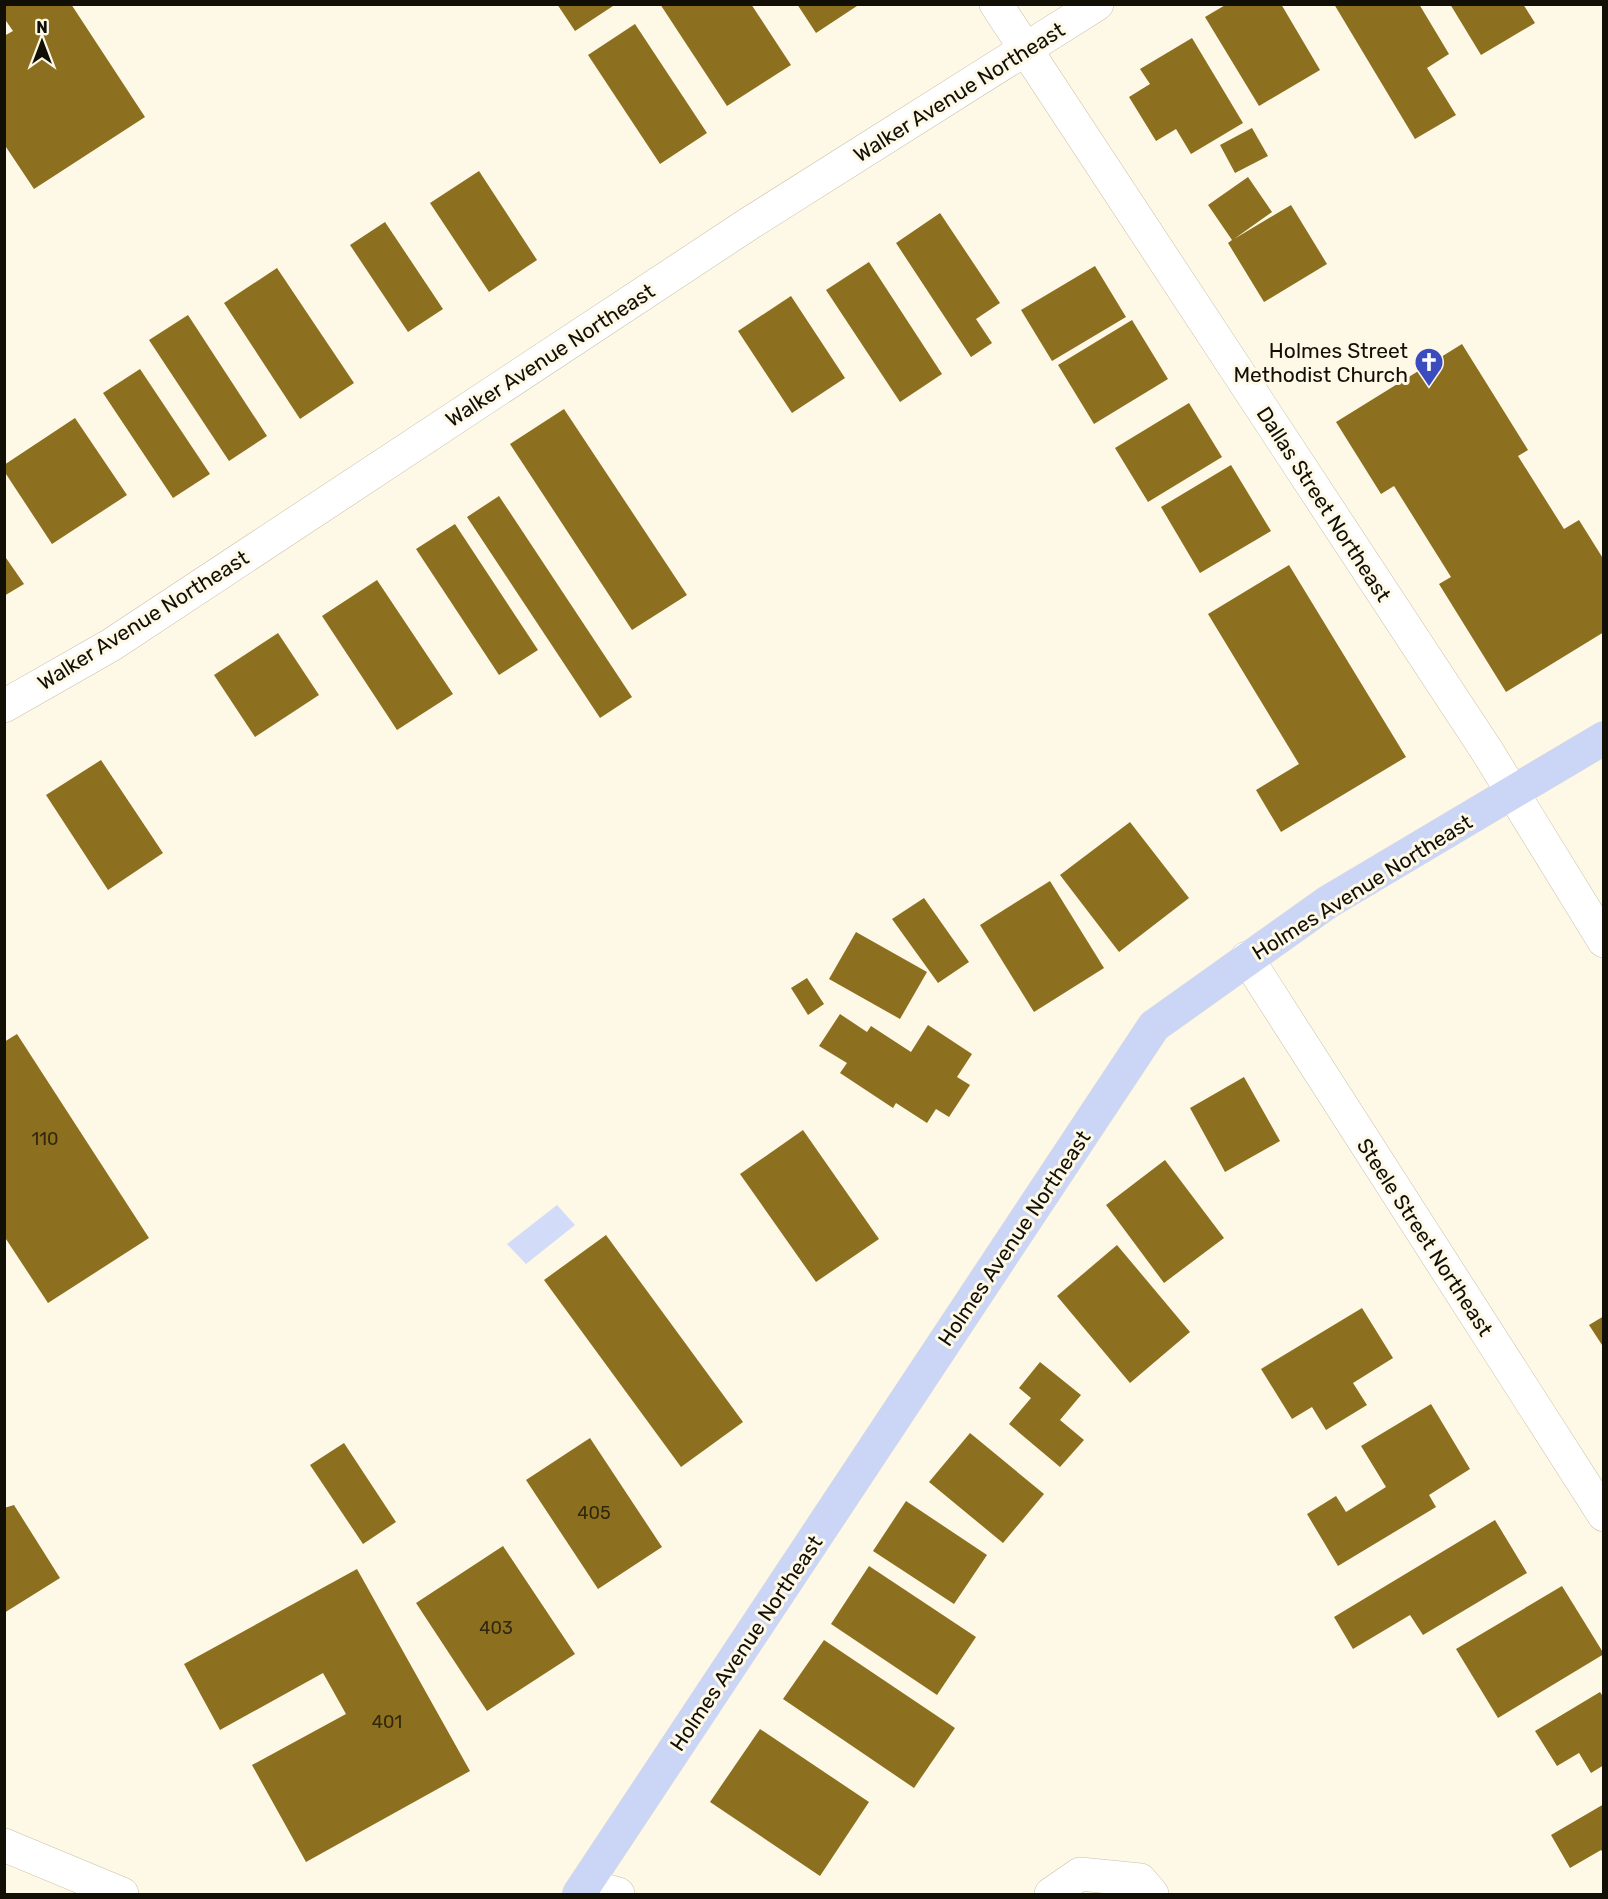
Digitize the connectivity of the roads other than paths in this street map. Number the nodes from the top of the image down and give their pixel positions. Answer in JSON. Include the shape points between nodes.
{"nodes":[{"id":1,"x":996,"y":4,"type":"edge"},
{"id":2,"x":1096,"y":4,"type":"edge"},
{"id":3,"x":1027,"y":49,"type":"junction"},
{"id":4,"x":4,"y":706,"type":"edge"},
{"id":5,"x":1604,"y":738,"type":"edge"},
{"id":6,"x":1513,"y":793,"type":"junction"},
{"id":7,"x":1604,"y":940,"type":"edge"},
{"id":8,"x":1247,"y":958,"type":"junction"},
{"id":9,"x":1604,"y":1515,"type":"edge"},
{"id":10,"x":4,"y":1845,"type":"edge"},
{"id":11,"x":582,"y":1890,"type":"edge"},
{"id":12,"x":122,"y":1894,"type":"edge"},
{"id":13,"x":618,"y":1894,"type":"edge"},
{"id":14,"x":1051,"y":1894,"type":"edge"},
{"id":15,"x":1152,"y":1894,"type":"edge"}],
"edges":[{"from":1,"to":3,"type":"street","name":"Dallas Street Northeast"},
{"from":2,"to":3,"type":"street","name":"Walker Avenue Northeast"},
{"from":3,"to":4,"type":"street","name":"Walker Avenue Northeast","via":[[750,223],[111,645]]},
{"from":3,"to":6,"type":"street","name":"Dallas Street Northeast"},
{"from":5,"to":6,"type":"main road","name":"Holmes Avenue Northeast"},
{"from":6,"to":7,"type":"street","name":"Dallas Street Northeast"},
{"from":6,"to":8,"type":"main road","name":"Holmes Avenue Northeast","via":[[1328,903]]},
{"from":8,"to":9,"type":"street","name":"Steele Street Northeast"},
{"from":8,"to":11,"type":"main road","name":"Holmes Avenue Northeast","via":[[1154,1026]]},
{"from":10,"to":12,"type":"street"},
{"from":11,"to":13,"type":"street"},
{"from":14,"to":15,"type":"street","via":[[1080,1874],[1140,1880]]}]}
